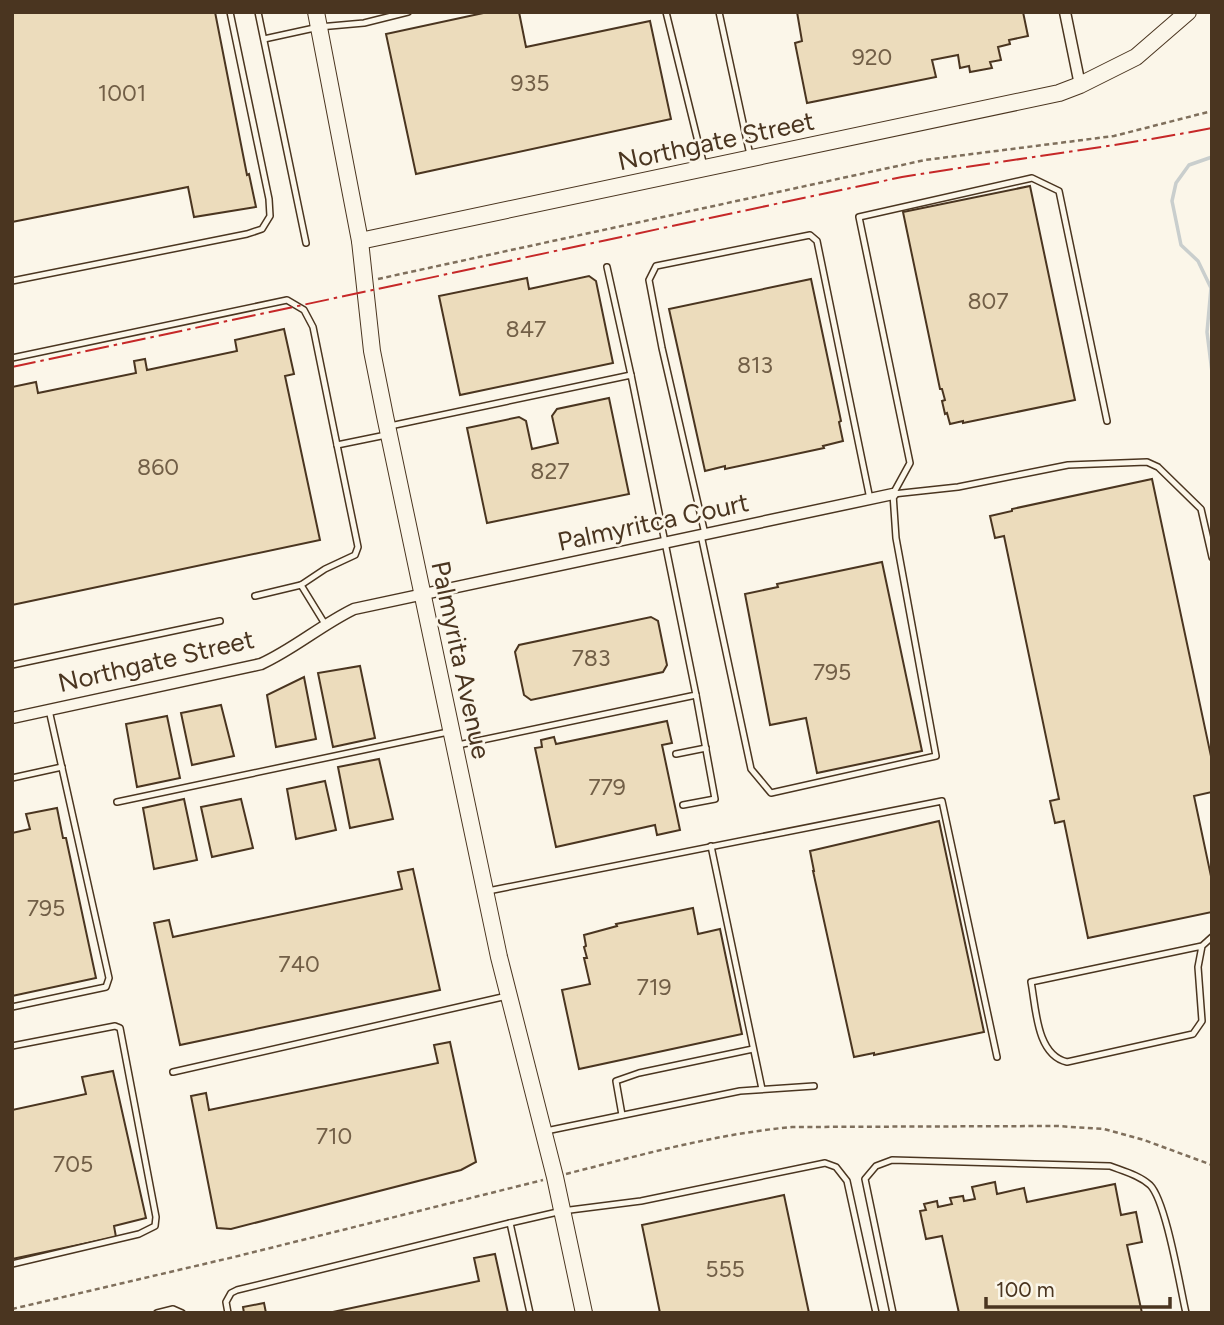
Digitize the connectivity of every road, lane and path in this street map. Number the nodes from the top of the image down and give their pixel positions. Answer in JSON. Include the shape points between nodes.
{"nodes":[{"id":1,"x":230,"y":12,"type":"edge"},
{"id":2,"x":258,"y":12,"type":"edge"},
{"id":3,"x":408,"y":12,"type":"edge"},
{"id":4,"x":666,"y":12,"type":"edge"},
{"id":5,"x":719,"y":12,"type":"edge"},
{"id":6,"x":1065,"y":12,"type":"edge"},
{"id":7,"x":1188,"y":12,"type":"edge"},
{"id":8,"x":317,"y":20,"type":"edge"},
{"id":9,"x":264,"y":39,"type":"junction"},
{"id":10,"x":1080,"y":85,"type":"junction"},
{"id":11,"x":1212,"y":111,"type":"edge"},
{"id":12,"x":751,"y":158,"type":"junction"},
{"id":13,"x":705,"y":167,"type":"junction"},
{"id":14,"x":360,"y":241,"type":"junction"},
{"id":15,"x":306,"y":243,"type":"dead end"},
{"id":16,"x":607,"y":267,"type":"dead end"},
{"id":17,"x":12,"y":281,"type":"edge"},
{"id":18,"x":365,"y":282,"type":"junction"},
{"id":19,"x":12,"y":358,"type":"edge"},
{"id":20,"x":631,"y":375,"type":"junction"},
{"id":21,"x":1107,"y":421,"type":"dead end"},
{"id":22,"x":388,"y":430,"type":"junction"},
{"id":23,"x":337,"y":445,"type":"junction"},
{"id":24,"x":893,"y":494,"type":"junction"},
{"id":25,"x":870,"y":499,"type":"junction"},
{"id":26,"x":703,"y":534,"type":"junction"},
{"id":27,"x":666,"y":542,"type":"junction"},
{"id":28,"x":1212,"y":557,"type":"edge"},
{"id":29,"x":301,"y":585,"type":"junction"},
{"id":30,"x":422,"y":594,"type":"junction"},
{"id":31,"x":256,"y":596,"type":"dead end"},
{"id":32,"x":220,"y":621,"type":"dead end"},
{"id":33,"x":325,"y":624,"type":"junction"},
{"id":34,"x":12,"y":665,"type":"edge"},
{"id":35,"x":696,"y":695,"type":"junction"},
{"id":36,"x":50,"y":710,"type":"junction"},
{"id":37,"x":12,"y":718,"type":"edge"},
{"id":38,"x":453,"y":738,"type":"junction"},
{"id":39,"x":706,"y":748,"type":"junction"},
{"id":40,"x":676,"y":754,"type":"dead end"},
{"id":41,"x":62,"y":767,"type":"junction"},
{"id":42,"x":12,"y":778,"type":"edge"},
{"id":43,"x":117,"y":802,"type":"dead end"},
{"id":44,"x":683,"y":805,"type":"dead end"},
{"id":45,"x":711,"y":846,"type":"junction"},
{"id":46,"x":485,"y":892,"type":"junction"},
{"id":47,"x":1212,"y":937,"type":"edge"},
{"id":48,"x":1202,"y":946,"type":"junction"},
{"id":49,"x":509,"y":996,"type":"junction"},
{"id":50,"x":12,"y":1007,"type":"edge"},
{"id":51,"x":12,"y":1046,"type":"edge"},
{"id":52,"x":753,"y":1049,"type":"junction"},
{"id":53,"x":997,"y":1057,"type":"dead end"},
{"id":54,"x":173,"y":1072,"type":"dead end"},
{"id":55,"x":814,"y":1086,"type":"dead end"},
{"id":56,"x":762,"y":1089,"type":"junction"},
{"id":57,"x":622,"y":1115,"type":"junction"},
{"id":58,"x":543,"y":1132,"type":"junction"},
{"id":59,"x":1212,"y":1165,"type":"edge"},
{"id":60,"x":555,"y":1177,"type":"junction"},
{"id":61,"x":562,"y":1212,"type":"junction"},
{"id":62,"x":510,"y":1223,"type":"junction"},
{"id":63,"x":12,"y":1264,"type":"edge"},
{"id":64,"x":12,"y":1309,"type":"edge"},
{"id":65,"x":157,"y":1313,"type":"edge"},
{"id":66,"x":182,"y":1313,"type":"edge"},
{"id":67,"x":228,"y":1313,"type":"edge"},
{"id":68,"x":530,"y":1313,"type":"edge"},
{"id":69,"x":584,"y":1313,"type":"edge"},
{"id":70,"x":876,"y":1313,"type":"edge"},
{"id":71,"x":893,"y":1313,"type":"edge"},
{"id":72,"x":1186,"y":1313,"type":"edge"}],
"edges":[{"from":1,"to":17,"type":"lane","via":[[269,199],[270,216],[262,229]]},
{"from":2,"to":9,"type":"lane"},
{"from":3,"to":8,"type":"lane","via":[[364,23]]},
{"from":4,"to":13,"type":"lane"},
{"from":5,"to":12,"type":"lane"},
{"from":6,"to":10,"type":"street"},
{"from":7,"to":10,"type":"street","name":"Northgate Street","via":[[1136,57]]},
{"from":8,"to":9,"type":"lane"},
{"from":8,"to":14,"type":"street","name":"Palmyrita Avenue"},
{"from":9,"to":15,"type":"lane"},
{"from":10,"to":12,"type":"street","name":"Northgate Street","via":[[1027,101]]},
{"from":11,"to":18,"type":"path","via":[[1114,135],[925,160]]},
{"from":12,"to":13,"type":"street","name":"Northgate Street"},
{"from":13,"to":14,"type":"street","name":"Northgate Street"},
{"from":14,"to":18,"type":"street","name":"Palmyrita Avenue"},
{"from":16,"to":20,"type":"lane"},
{"from":18,"to":22,"type":"street","name":"Palmyrita Avenue","via":[[372,351]]},
{"from":19,"to":23,"type":"lane","via":[[287,300],[304,310],[313,327]]},
{"from":20,"to":22,"type":"lane"},
{"from":20,"to":27,"type":"lane"},
{"from":21,"to":24,"type":"lane","via":[[1059,191],[1032,178],[859,217],[910,463]]},
{"from":22,"to":23,"type":"lane"},
{"from":22,"to":30,"type":"street","name":"Palmyrita Avenue"},
{"from":23,"to":29,"type":"lane","via":[[358,547],[355,555]]},
{"from":24,"to":25,"type":"street","name":"Palmyritca Court"},
{"from":24,"to":26,"type":"lane","via":[[896,538],[936,756],[771,793],[751,769]]},
{"from":24,"to":28,"type":"lane","via":[[958,487],[1068,465],[1147,462],[1201,509]]},
{"from":25,"to":26,"type":"street","name":"Palmyritca Court"},
{"from":25,"to":26,"type":"lane","via":[[817,241],[810,235],[656,266],[649,280]]},
{"from":26,"to":27,"type":"street","name":"Palmyritca Court"},
{"from":27,"to":30,"type":"street","name":"Palmyritca Court"},
{"from":27,"to":35,"type":"lane"},
{"from":29,"to":31,"type":"lane"},
{"from":29,"to":33,"type":"lane"},
{"from":30,"to":33,"type":"street","name":"Northgate Street","via":[[354,609]]},
{"from":30,"to":38,"type":"street","name":"Palmyrita Avenue"},
{"from":32,"to":34,"type":"lane"},
{"from":33,"to":36,"type":"street","name":"Northgate Street","via":[[261,664]]},
{"from":35,"to":38,"type":"lane","via":[[510,732]]},
{"from":35,"to":39,"type":"lane"},
{"from":36,"to":37,"type":"street","name":"Northgate Street"},
{"from":36,"to":41,"type":"lane"},
{"from":38,"to":43,"type":"lane"},
{"from":38,"to":46,"type":"street","name":"Palmyrita Avenue"},
{"from":39,"to":40,"type":"lane"},
{"from":39,"to":44,"type":"lane","via":[[715,799]]},
{"from":41,"to":42,"type":"lane"},
{"from":41,"to":50,"type":"lane","via":[[109,978],[106,986]]},
{"from":45,"to":46,"type":"lane"},
{"from":45,"to":52,"type":"lane"},
{"from":45,"to":53,"type":"lane","via":[[942,801]]},
{"from":46,"to":49,"type":"street","name":"Palmyrita Avenue"},
{"from":47,"to":48,"type":"lane"},
{"from":48,"to":48,"type":"lane","via":[[1031,982],[1048,1052],[1067,1062],[1193,1034],[1202,1021],[1198,967]]},
{"from":49,"to":54,"type":"lane"},
{"from":49,"to":58,"type":"street","name":"Palmyrita Avenue"},
{"from":51,"to":63,"type":"lane","via":[[120,1028],[156,1217],[155,1226],[139,1234]]},
{"from":52,"to":56,"type":"lane"},
{"from":52,"to":57,"type":"lane","via":[[616,1081]]},
{"from":55,"to":56,"type":"lane"},
{"from":56,"to":57,"type":"lane"},
{"from":57,"to":58,"type":"lane"},
{"from":58,"to":60,"type":"street","name":"Palmyrita Avenue"},
{"from":59,"to":60,"type":"path","via":[[1104,1129],[792,1127],[701,1140]]},
{"from":60,"to":61,"type":"street","name":"Palmyrita Avenue"},
{"from":60,"to":64,"type":"path"},
{"from":61,"to":62,"type":"lane"},
{"from":61,"to":69,"type":"street","name":"Palmyrita Avenue"},
{"from":61,"to":70,"type":"lane","via":[[641,1201],[825,1163],[836,1167],[848,1181]]},
{"from":62,"to":67,"type":"lane","via":[[237,1290],[228,1297]]},
{"from":62,"to":68,"type":"lane"},
{"from":65,"to":66,"type":"lane"},
{"from":71,"to":72,"type":"lane","via":[[865,1178],[876,1166],[892,1160],[1110,1166],[1129,1172],[1151,1186],[1162,1210]]}]}
